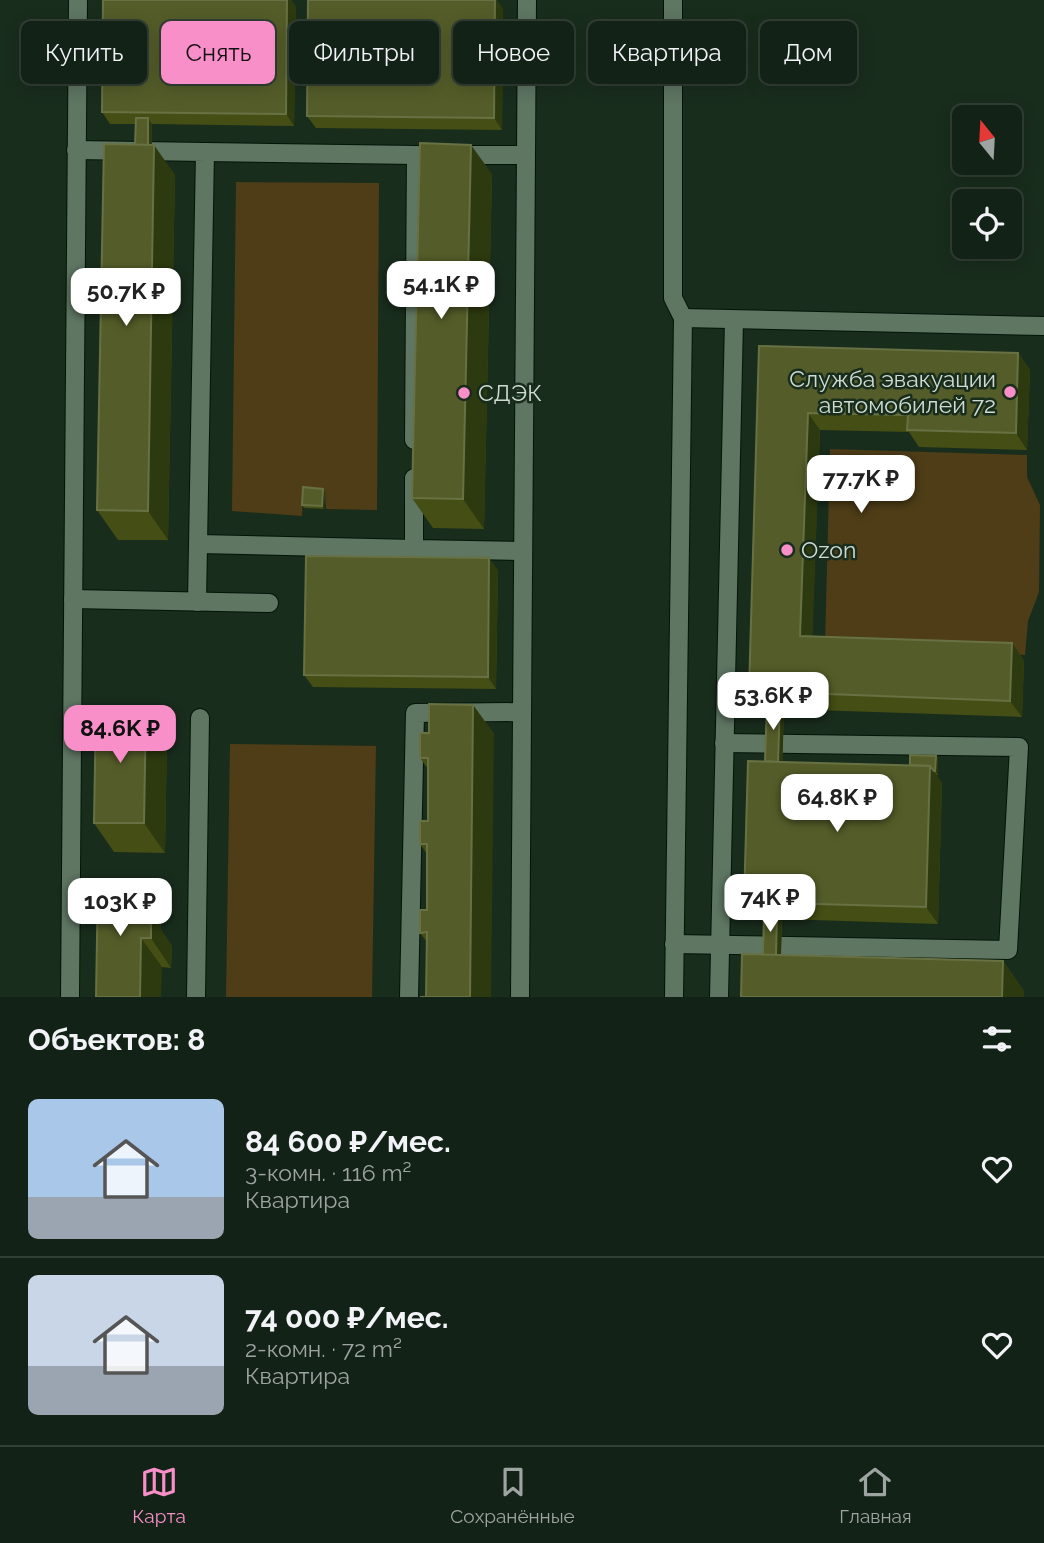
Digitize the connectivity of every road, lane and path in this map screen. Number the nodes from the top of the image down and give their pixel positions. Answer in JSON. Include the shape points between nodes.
{"nodes":[{"id":1,"x":78,"y":0,"type":"edge"},
{"id":2,"x":527,"y":0,"type":"edge"},
{"id":3,"x":673,"y":0,"type":"edge"},
{"id":4,"x":76,"y":150,"type":"junction"},
{"id":5,"x":205,"y":152,"type":"junction"},
{"id":6,"x":416,"y":155,"type":"junction"},
{"id":7,"x":526,"y":155,"type":"junction"},
{"id":8,"x":683,"y":318,"type":"junction"},
{"id":9,"x":734,"y":320,"type":"junction"},
{"id":10,"x":1044,"y":326,"type":"edge"},
{"id":11,"x":198,"y":544,"type":"junction"},
{"id":12,"x":414,"y":549,"type":"junction"},
{"id":13,"x":521,"y":551,"type":"junction"},
{"id":14,"x":73,"y":600,"type":"junction"},
{"id":15,"x":197,"y":602,"type":"junction"},
{"id":16,"x":269,"y":603,"type":"dead end"},
{"id":17,"x":522,"y":712,"type":"junction"},
{"id":18,"x":200,"y":718,"type":"dead end"},
{"id":19,"x":724,"y":743,"type":"junction"},
{"id":20,"x":674,"y":944,"type":"junction"},
{"id":21,"x":721,"y":944,"type":"junction"},
{"id":22,"x":71,"y":997,"type":"edge"},
{"id":23,"x":196,"y":997,"type":"edge"},
{"id":24,"x":409,"y":997,"type":"edge"},
{"id":25,"x":520,"y":997,"type":"edge"},
{"id":26,"x":674,"y":997,"type":"edge"},
{"id":27,"x":719,"y":997,"type":"edge"}],
"edges":[{"from":1,"to":4,"type":"lane"},
{"from":2,"to":7,"type":"lane"},
{"from":3,"to":8,"type":"lane","via":[[673,298]]},
{"from":4,"to":5,"type":"lane"},
{"from":4,"to":14,"type":"lane"},
{"from":5,"to":6,"type":"lane"},
{"from":5,"to":11,"type":"lane"},
{"from":6,"to":7,"type":"lane"},
{"from":6,"to":12,"type":"lane"},
{"from":7,"to":13,"type":"lane"},
{"from":8,"to":9,"type":"lane"},
{"from":8,"to":20,"type":"lane"},
{"from":9,"to":10,"type":"lane"},
{"from":9,"to":19,"type":"lane"},
{"from":11,"to":12,"type":"lane"},
{"from":11,"to":15,"type":"lane"},
{"from":12,"to":13,"type":"lane"},
{"from":13,"to":17,"type":"lane"},
{"from":14,"to":15,"type":"lane"},
{"from":14,"to":22,"type":"lane"},
{"from":15,"to":16,"type":"lane"},
{"from":17,"to":24,"type":"lane","via":[[415,713]]},
{"from":17,"to":25,"type":"lane"},
{"from":18,"to":23,"type":"lane"},
{"from":19,"to":21,"type":"lane"},
{"from":19,"to":21,"type":"lane","via":[[1019,747],[1008,950]]},
{"from":20,"to":21,"type":"lane"},
{"from":20,"to":26,"type":"lane"},
{"from":21,"to":27,"type":"lane"}]}
